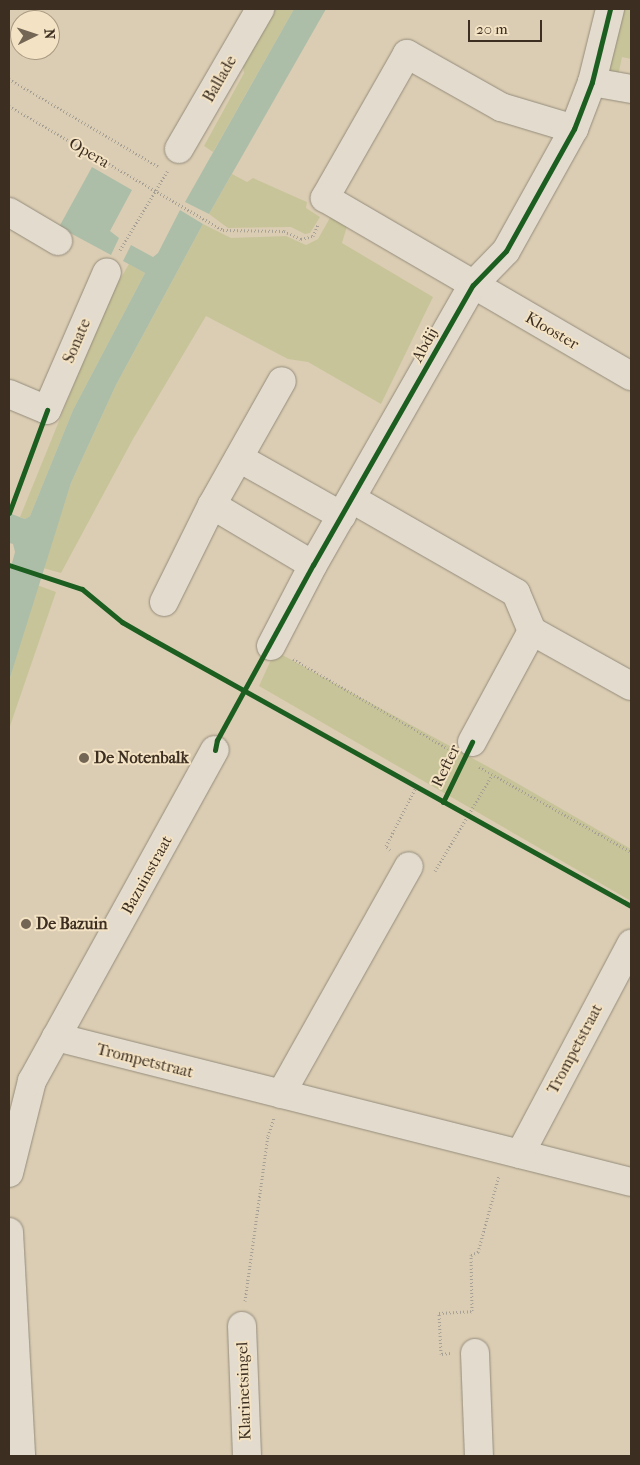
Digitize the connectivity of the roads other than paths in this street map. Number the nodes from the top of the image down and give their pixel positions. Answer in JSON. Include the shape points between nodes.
{"nodes":[{"id":1,"x":260,"y":9,"type":"edge"},
{"id":2,"x":610,"y":9,"type":"edge"},
{"id":3,"x":592,"y":82,"type":"junction"},
{"id":4,"x":631,"y":89,"type":"edge"},
{"id":5,"x":574,"y":129,"type":"junction"},
{"id":6,"x":173,"y":160,"type":"road end"},
{"id":7,"x":9,"y":212,"type":"edge"},
{"id":8,"x":58,"y":241,"type":"dead end"},
{"id":9,"x":107,"y":272,"type":"road end"},
{"id":10,"x":473,"y":285,"type":"junction"},
{"id":11,"x":631,"y":376,"type":"edge"},
{"id":12,"x":282,"y":381,"type":"dead end"},
{"id":13,"x":9,"y":394,"type":"edge"},
{"id":14,"x":239,"y":458,"type":"junction"},
{"id":15,"x":212,"y":505,"type":"junction"},
{"id":16,"x":347,"y":508,"type":"junction"},
{"id":17,"x":313,"y":565,"type":"junction"},
{"id":18,"x":164,"y":602,"type":"dead end"},
{"id":19,"x":532,"y":631,"type":"junction"},
{"id":20,"x":271,"y":646,"type":"dead end"},
{"id":21,"x":631,"y":686,"type":"edge"},
{"id":22,"x":472,"y":742,"type":"dead end"},
{"id":23,"x":215,"y":750,"type":"dead end"},
{"id":24,"x":409,"y":866,"type":"road end"},
{"id":25,"x":631,"y":944,"type":"edge"},
{"id":26,"x":56,"y":1037,"type":"junction"},
{"id":27,"x":281,"y":1094,"type":"junction"},
{"id":28,"x":513,"y":1152,"type":"junction"},
{"id":29,"x":9,"y":1173,"type":"edge"},
{"id":30,"x":631,"y":1182,"type":"edge"},
{"id":31,"x":9,"y":1232,"type":"edge"},
{"id":32,"x":242,"y":1326,"type":"road end"},
{"id":33,"x":475,"y":1353,"type":"road end"},
{"id":34,"x":21,"y":1456,"type":"edge"},
{"id":35,"x":247,"y":1456,"type":"edge"},
{"id":36,"x":479,"y":1456,"type":"edge"}],
"edges":[{"from":1,"to":6,"type":"street","name":"Ballade"},
{"from":2,"to":3,"type":"street","name":"Abdij"},
{"from":3,"to":4,"type":"street"},
{"from":3,"to":5,"type":"street","name":"Abdij"},
{"from":5,"to":10,"type":"street","name":"Abdij","via":[[506,251]]},
{"from":5,"to":10,"type":"street","via":[[501,107],[407,54],[325,198]]},
{"from":7,"to":8,"type":"street"},
{"from":9,"to":13,"type":"street","name":"Sonate","via":[[47,410]]},
{"from":10,"to":11,"type":"street","name":"Klooster"},
{"from":10,"to":16,"type":"street","name":"Abdij"},
{"from":12,"to":14,"type":"street"},
{"from":14,"to":15,"type":"street"},
{"from":14,"to":16,"type":"street"},
{"from":15,"to":17,"type":"street"},
{"from":15,"to":18,"type":"street"},
{"from":16,"to":17,"type":"street","name":"Abdij"},
{"from":16,"to":19,"type":"street","via":[[516,593]]},
{"from":17,"to":20,"type":"street","name":"Abdij"},
{"from":19,"to":21,"type":"street"},
{"from":19,"to":22,"type":"street","name":"Refter"},
{"from":23,"to":26,"type":"street","name":"Bazuinstraat"},
{"from":24,"to":27,"type":"street"},
{"from":25,"to":28,"type":"street","name":"Trompetstraat"},
{"from":26,"to":27,"type":"street","name":"Trompetstraat"},
{"from":26,"to":29,"type":"street","name":"Bazuinstraat","via":[[32,1081]]},
{"from":27,"to":28,"type":"street","name":"Trompetstraat"},
{"from":28,"to":30,"type":"street","name":"Trompetstraat"},
{"from":31,"to":34,"type":"street"},
{"from":32,"to":35,"type":"street","name":"Klarinetsingel"},
{"from":33,"to":36,"type":"street"}]}
